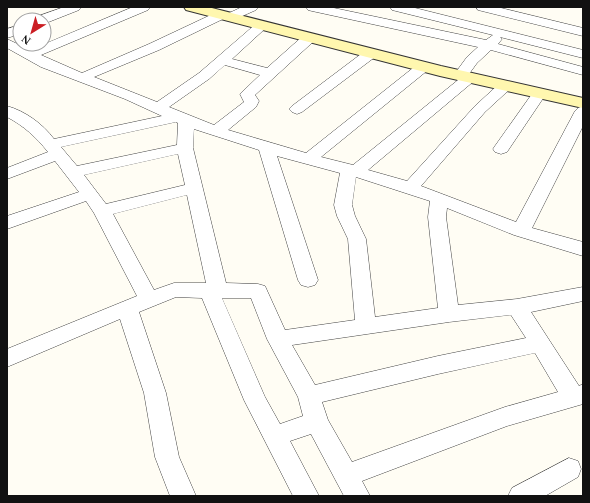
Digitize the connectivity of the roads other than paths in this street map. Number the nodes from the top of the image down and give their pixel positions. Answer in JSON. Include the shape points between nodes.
{"nodes":[{"id":1,"x":75,"y":7,"type":"edge"},
{"id":2,"x":144,"y":7,"type":"edge"},
{"id":3,"x":191,"y":7,"type":"edge"},
{"id":4,"x":252,"y":7,"type":"edge"},
{"id":5,"x":312,"y":7,"type":"edge"},
{"id":6,"x":396,"y":7,"type":"edge"},
{"id":7,"x":482,"y":7,"type":"edge"},
{"id":8,"x":530,"y":7,"type":"edge"},
{"id":9,"x":52,"y":13,"type":"edge"},
{"id":10,"x":226,"y":16,"type":"junction"},
{"id":11,"x":518,"y":16,"type":"junction"},
{"id":12,"x":262,"y":26,"type":"junction"},
{"id":13,"x":583,"y":32,"type":"edge"},
{"id":14,"x":499,"y":34,"type":"junction"},
{"id":15,"x":309,"y":38,"type":"junction"},
{"id":16,"x":7,"y":43,"type":"edge"},
{"id":17,"x":488,"y":45,"type":"junction"},
{"id":18,"x":370,"y":54,"type":"junction"},
{"id":19,"x":583,"y":54,"type":"edge"},
{"id":20,"x":30,"y":55,"type":"junction"},
{"id":21,"x":222,"y":60,"type":"junction"},
{"id":22,"x":423,"y":67,"type":"junction"},
{"id":23,"x":583,"y":71,"type":"edge"},
{"id":24,"x":270,"y":73,"type":"junction"},
{"id":25,"x":464,"y":77,"type":"junction"},
{"id":26,"x":81,"y":78,"type":"junction"},
{"id":27,"x":505,"y":86,"type":"junction"},
{"id":28,"x":538,"y":94,"type":"junction"},
{"id":29,"x":583,"y":103,"type":"edge"},
{"id":30,"x":297,"y":108,"type":"dead end"},
{"id":31,"x":158,"y":109,"type":"junction"},
{"id":32,"x":7,"y":111,"type":"edge"},
{"id":33,"x":583,"y":112,"type":"edge"},
{"id":34,"x":181,"y":119,"type":"junction"},
{"id":35,"x":216,"y":132,"type":"junction"},
{"id":36,"x":266,"y":147,"type":"junction"},
{"id":37,"x":185,"y":148,"type":"junction"},
{"id":38,"x":56,"y":149,"type":"junction"},
{"id":39,"x":501,"y":149,"type":"dead end"},
{"id":40,"x":309,"y":159,"type":"junction"},
{"id":41,"x":352,"y":170,"type":"junction"},
{"id":42,"x":73,"y":172,"type":"junction"},
{"id":43,"x":7,"y":174,"type":"edge"},
{"id":44,"x":195,"y":188,"type":"junction"},
{"id":45,"x":410,"y":188,"type":"junction"},
{"id":46,"x":90,"y":194,"type":"junction"},
{"id":47,"x":439,"y":198,"type":"junction"},
{"id":48,"x":102,"y":210,"type":"junction"},
{"id":49,"x":7,"y":223,"type":"edge"},
{"id":50,"x":521,"y":230,"type":"junction"},
{"id":51,"x":583,"y":249,"type":"edge"},
{"id":52,"x":308,"y":280,"type":"dead end"},
{"id":53,"x":214,"y":290,"type":"junction"},
{"id":54,"x":583,"y":294,"type":"edge"},
{"id":55,"x":149,"y":299,"type":"junction"},
{"id":56,"x":517,"y":307,"type":"junction"},
{"id":57,"x":127,"y":308,"type":"junction"},
{"id":58,"x":449,"y":314,"type":"junction"},
{"id":59,"x":366,"y":326,"type":"junction"},
{"id":60,"x":278,"y":339,"type":"junction"},
{"id":61,"x":539,"y":344,"type":"junction"},
{"id":62,"x":7,"y":358,"type":"edge"},
{"id":63,"x":578,"y":395,"type":"edge"},
{"id":64,"x":309,"y":396,"type":"junction"},
{"id":65,"x":317,"y":422,"type":"junction"},
{"id":66,"x":274,"y":436,"type":"junction"},
{"id":67,"x":569,"y":469,"type":"dead end"},
{"id":68,"x":345,"y":476,"type":"junction"},
{"id":69,"x":183,"y":496,"type":"edge"},
{"id":70,"x":306,"y":496,"type":"edge"},
{"id":71,"x":357,"y":496,"type":"edge"},
{"id":72,"x":521,"y":496,"type":"edge"}],
"edges":[{"from":1,"to":9,"type":"street"},
{"from":2,"to":20,"type":"street"},
{"from":3,"to":10,"type":"street"},
{"from":4,"to":10,"type":"street"},
{"from":5,"to":17,"type":"street"},
{"from":6,"to":14,"type":"street"},
{"from":7,"to":11,"type":"street"},
{"from":8,"to":11,"type":"street"},
{"from":10,"to":12,"type":"street"},
{"from":10,"to":26,"type":"street"},
{"from":11,"to":13,"type":"street"},
{"from":11,"to":14,"type":"street"},
{"from":12,"to":15,"type":"street"},
{"from":12,"to":21,"type":"street"},
{"from":14,"to":17,"type":"street"},
{"from":14,"to":19,"type":"street"},
{"from":15,"to":18,"type":"street"},
{"from":15,"to":24,"type":"street"},
{"from":16,"to":20,"type":"street"},
{"from":17,"to":23,"type":"street"},
{"from":17,"to":25,"type":"street","via":[[472,60]]},
{"from":18,"to":22,"type":"street"},
{"from":18,"to":30,"type":"street"},
{"from":20,"to":26,"type":"street"},
{"from":21,"to":24,"type":"street"},
{"from":21,"to":31,"type":"street"},
{"from":22,"to":25,"type":"street"},
{"from":22,"to":40,"type":"street"},
{"from":24,"to":35,"type":"street","via":[[247,94],[252,104]]},
{"from":25,"to":27,"type":"street"},
{"from":25,"to":41,"type":"street","via":[[406,128]]},
{"from":26,"to":31,"type":"street"},
{"from":27,"to":28,"type":"street"},
{"from":27,"to":45,"type":"street"},
{"from":28,"to":29,"type":"street"},
{"from":28,"to":39,"type":"street"},
{"from":31,"to":34,"type":"street"},
{"from":32,"to":38,"type":"street","via":[[26,121]]},
{"from":33,"to":50,"type":"street"},
{"from":34,"to":35,"type":"street"},
{"from":34,"to":37,"type":"street"},
{"from":34,"to":38,"type":"street"},
{"from":35,"to":36,"type":"street"},
{"from":36,"to":40,"type":"street"},
{"from":36,"to":52,"type":"street"},
{"from":37,"to":42,"type":"street"},
{"from":37,"to":44,"type":"street"},
{"from":38,"to":42,"type":"street"},
{"from":38,"to":43,"type":"street"},
{"from":40,"to":41,"type":"street"},
{"from":41,"to":45,"type":"street"},
{"from":41,"to":59,"type":"street","via":[[344,205],[346,216],[357,239]]},
{"from":42,"to":46,"type":"street"},
{"from":44,"to":48,"type":"street"},
{"from":44,"to":53,"type":"street"},
{"from":45,"to":47,"type":"street"},
{"from":46,"to":48,"type":"street"},
{"from":46,"to":49,"type":"street"},
{"from":47,"to":50,"type":"street"},
{"from":47,"to":58,"type":"street","via":[[438,230]]},
{"from":48,"to":55,"type":"street"},
{"from":50,"to":51,"type":"street"},
{"from":53,"to":55,"type":"street","via":[[174,290]]},
{"from":53,"to":60,"type":"street","via":[[258,291]]},
{"from":53,"to":66,"type":"street","via":[[255,400]]},
{"from":54,"to":56,"type":"street"},
{"from":55,"to":57,"type":"street"},
{"from":56,"to":58,"type":"street"},
{"from":56,"to":61,"type":"street"},
{"from":57,"to":62,"type":"street"},
{"from":57,"to":69,"type":"street","via":[[155,393],[169,465]]},
{"from":58,"to":59,"type":"street"},
{"from":59,"to":60,"type":"street"},
{"from":60,"to":64,"type":"street"},
{"from":61,"to":63,"type":"street"},
{"from":61,"to":64,"type":"street"},
{"from":63,"to":68,"type":"street","via":[[506,417]]},
{"from":64,"to":65,"type":"street"},
{"from":65,"to":66,"type":"street"},
{"from":65,"to":68,"type":"street"},
{"from":66,"to":70,"type":"street"},
{"from":67,"to":72,"type":"street"},
{"from":68,"to":71,"type":"street"}]}
